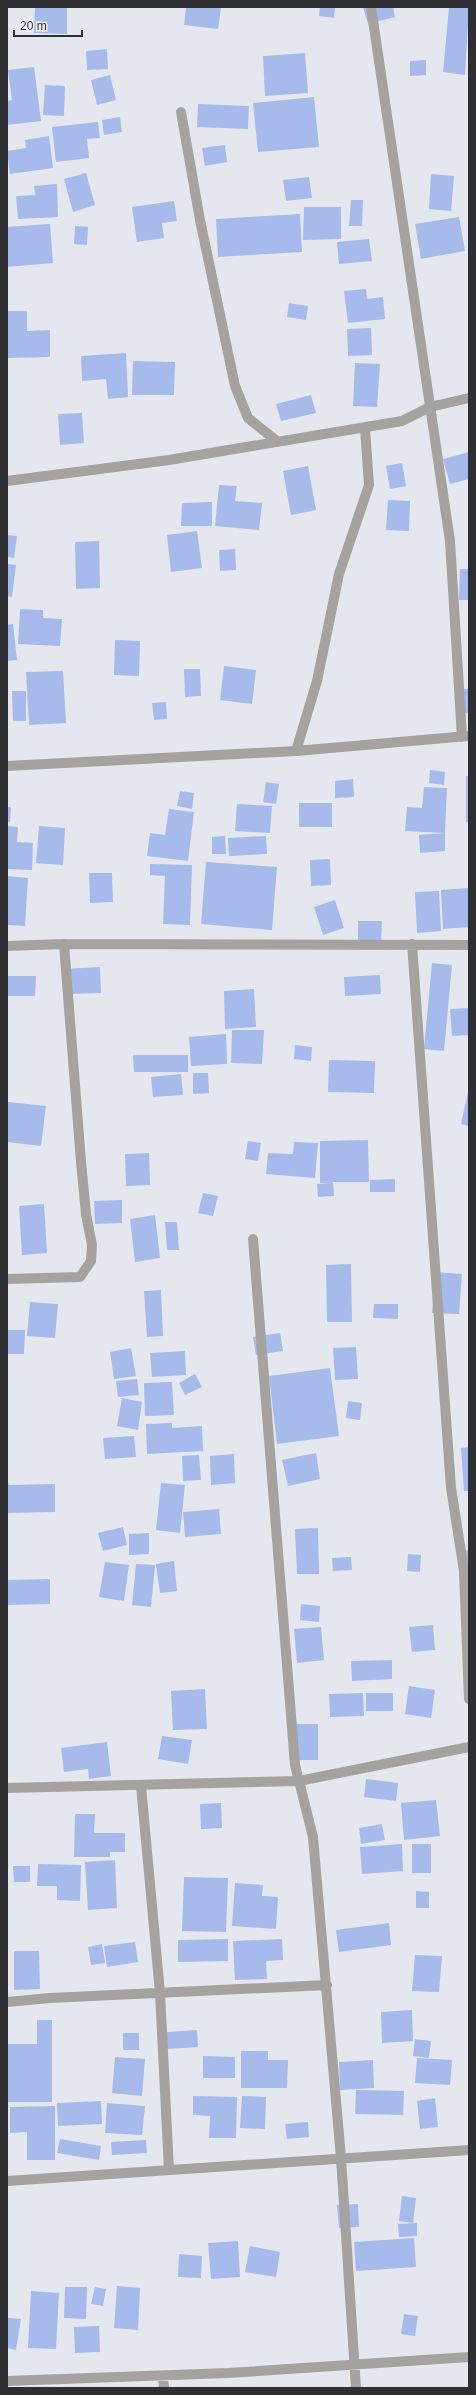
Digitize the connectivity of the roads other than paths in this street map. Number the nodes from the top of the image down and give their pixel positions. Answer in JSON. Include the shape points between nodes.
{"nodes":[{"id":1,"x":371,"y":7,"type":"edge"},
{"id":2,"x":181,"y":112,"type":"dead end"},
{"id":3,"x":469,"y":398,"type":"edge"},
{"id":4,"x":430,"y":407,"type":"junction"},
{"id":5,"x":365,"y":428,"type":"junction"},
{"id":6,"x":278,"y":442,"type":"junction"},
{"id":7,"x":7,"y":481,"type":"edge"},
{"id":8,"x":466,"y":736,"type":"edge"},
{"id":9,"x":296,"y":751,"type":"junction"},
{"id":10,"x":7,"y":766,"type":"edge"},
{"id":11,"x":64,"y":944,"type":"junction"},
{"id":12,"x":412,"y":944,"type":"junction"},
{"id":13,"x":469,"y":945,"type":"edge"},
{"id":14,"x":7,"y":946,"type":"edge"},
{"id":15,"x":253,"y":1239,"type":"dead end"},
{"id":16,"x":7,"y":1279,"type":"edge"},
{"id":17,"x":467,"y":1571,"type":"edge"},
{"id":18,"x":469,"y":1699,"type":"edge"},
{"id":19,"x":469,"y":1747,"type":"edge"},
{"id":20,"x":298,"y":1781,"type":"junction"},
{"id":21,"x":142,"y":1786,"type":"junction"},
{"id":22,"x":7,"y":1788,"type":"edge"},
{"id":23,"x":326,"y":1985,"type":"junction"},
{"id":24,"x":160,"y":1993,"type":"junction"},
{"id":25,"x":7,"y":2002,"type":"edge"},
{"id":26,"x":469,"y":2150,"type":"edge"},
{"id":27,"x":341,"y":2158,"type":"junction"},
{"id":28,"x":169,"y":2170,"type":"junction"},
{"id":29,"x":7,"y":2181,"type":"edge"},
{"id":30,"x":469,"y":2357,"type":"edge"},
{"id":31,"x":355,"y":2365,"type":"junction"},
{"id":32,"x":163,"y":2376,"type":"junction"},
{"id":33,"x":7,"y":2381,"type":"edge"},
{"id":34,"x":164,"y":2388,"type":"edge"},
{"id":35,"x":356,"y":2388,"type":"edge"}],
"edges":[{"from":1,"to":4,"type":"street"},
{"from":2,"to":6,"type":"street","via":[[200,220],[235,386],[248,418]]},
{"from":3,"to":4,"type":"street"},
{"from":4,"to":5,"type":"street","via":[[402,422]]},
{"from":4,"to":8,"type":"street","via":[[450,541]]},
{"from":5,"to":6,"type":"street"},
{"from":5,"to":9,"type":"street","via":[[369,485],[339,574],[317,681]]},
{"from":6,"to":7,"type":"street","via":[[169,460]]},
{"from":8,"to":9,"type":"street"},
{"from":9,"to":10,"type":"street"},
{"from":11,"to":12,"type":"street"},
{"from":11,"to":14,"type":"street"},
{"from":11,"to":16,"type":"street","via":[[81,1162],[92,1261],[80,1277]]},
{"from":12,"to":13,"type":"street"},
{"from":12,"to":17,"type":"street","via":[[451,1488]]},
{"from":15,"to":20,"type":"street"},
{"from":17,"to":18,"type":"street"},
{"from":19,"to":20,"type":"street"},
{"from":20,"to":21,"type":"street"},
{"from":20,"to":23,"type":"street","via":[[313,1837]]},
{"from":21,"to":22,"type":"street"},
{"from":21,"to":24,"type":"street"},
{"from":23,"to":24,"type":"street"},
{"from":23,"to":27,"type":"street"},
{"from":24,"to":25,"type":"street"},
{"from":24,"to":28,"type":"street"},
{"from":26,"to":27,"type":"street"},
{"from":27,"to":28,"type":"street"},
{"from":27,"to":31,"type":"street"},
{"from":28,"to":29,"type":"street"},
{"from":30,"to":31,"type":"street"},
{"from":31,"to":32,"type":"street"},
{"from":31,"to":35,"type":"street"},
{"from":32,"to":33,"type":"street"},
{"from":32,"to":34,"type":"street"}]}
